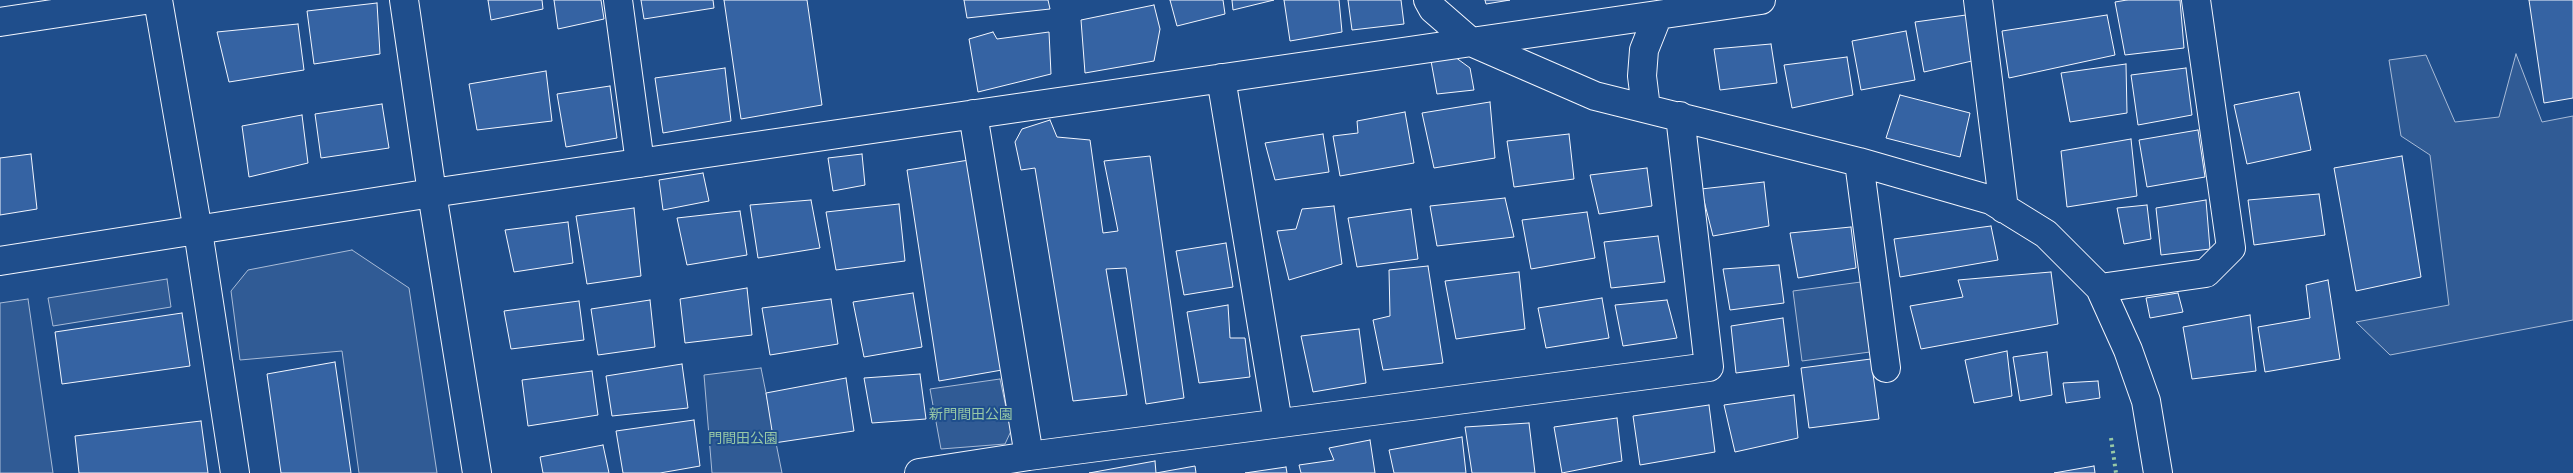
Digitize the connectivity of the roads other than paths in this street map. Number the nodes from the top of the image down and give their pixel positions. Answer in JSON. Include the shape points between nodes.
{"nodes":[{"id":1,"x":145,"y":0,"type":"edge"},
{"id":2,"x":158,"y":0,"type":"edge"},
{"id":3,"x":404,"y":0,"type":"edge"},
{"id":4,"x":618,"y":0,"type":"edge"},
{"id":5,"x":1428,"y":0,"type":"edge"},
{"id":6,"x":1761,"y":0,"type":"edge"},
{"id":7,"x":1978,"y":0,"type":"edge"},
{"id":8,"x":2196,"y":0,"type":"edge"},
{"id":9,"x":1658,"y":15,"type":"junction"},
{"id":10,"x":0,"y":22,"type":"edge"},
{"id":11,"x":1471,"y":42,"type":"junction"},
{"id":12,"x":1221,"y":78,"type":"junction"},
{"id":13,"x":1646,"y":108,"type":"junction"},
{"id":14,"x":973,"y":114,"type":"junction"},
{"id":15,"x":1680,"y":116,"type":"junction"},
{"id":16,"x":1859,"y":162,"type":"junction"},
{"id":17,"x":640,"y":163,"type":"junction"},
{"id":18,"x":432,"y":193,"type":"junction"},
{"id":19,"x":2004,"y":209,"type":"junction"},
{"id":20,"x":198,"y":231,"type":"junction"},
{"id":21,"x":0,"y":261,"type":"edge"},
{"id":22,"x":2100,"y":288,"type":"junction"},
{"id":23,"x":1886,"y":368,"type":"dead end"},
{"id":24,"x":1278,"y":424,"type":"junction"},
{"id":25,"x":1029,"y":456,"type":"junction"},
{"id":26,"x":235,"y":473,"type":"edge"},
{"id":27,"x":477,"y":473,"type":"edge"},
{"id":28,"x":920,"y":473,"type":"edge"},
{"id":29,"x":2158,"y":473,"type":"edge"}],
"edges":[{"from":1,"to":10,"type":"street"},
{"from":2,"to":20,"type":"street"},
{"from":3,"to":18,"type":"street"},
{"from":4,"to":17,"type":"street"},
{"from":5,"to":11,"type":"street","via":[[1433,9]]},
{"from":6,"to":9,"type":"street"},
{"from":7,"to":19,"type":"street"},
{"from":8,"to":22,"type":"street","via":[[2231,248],[2206,273]]},
{"from":9,"to":11,"type":"street"},
{"from":9,"to":13,"type":"street","via":[[1644,50],[1642,76]]},
{"from":11,"to":12,"type":"street"},
{"from":11,"to":13,"type":"street","via":[[1595,96]]},
{"from":12,"to":14,"type":"street"},
{"from":12,"to":24,"type":"street"},
{"from":13,"to":15,"type":"street"},
{"from":14,"to":17,"type":"street"},
{"from":14,"to":25,"type":"street"},
{"from":15,"to":16,"type":"street"},
{"from":15,"to":24,"type":"street","via":[[1709,366]]},
{"from":16,"to":19,"type":"street","via":[[1991,200]]},
{"from":16,"to":23,"type":"street"},
{"from":17,"to":18,"type":"street"},
{"from":18,"to":20,"type":"street"},
{"from":18,"to":27,"type":"street"},
{"from":19,"to":22,"type":"street","via":[[2046,234]]},
{"from":20,"to":21,"type":"street"},
{"from":20,"to":26,"type":"street"},
{"from":22,"to":29,"type":"street","via":[[2128,350],[2146,401]]},
{"from":24,"to":25,"type":"street"},
{"from":25,"to":28,"type":"street"}]}
